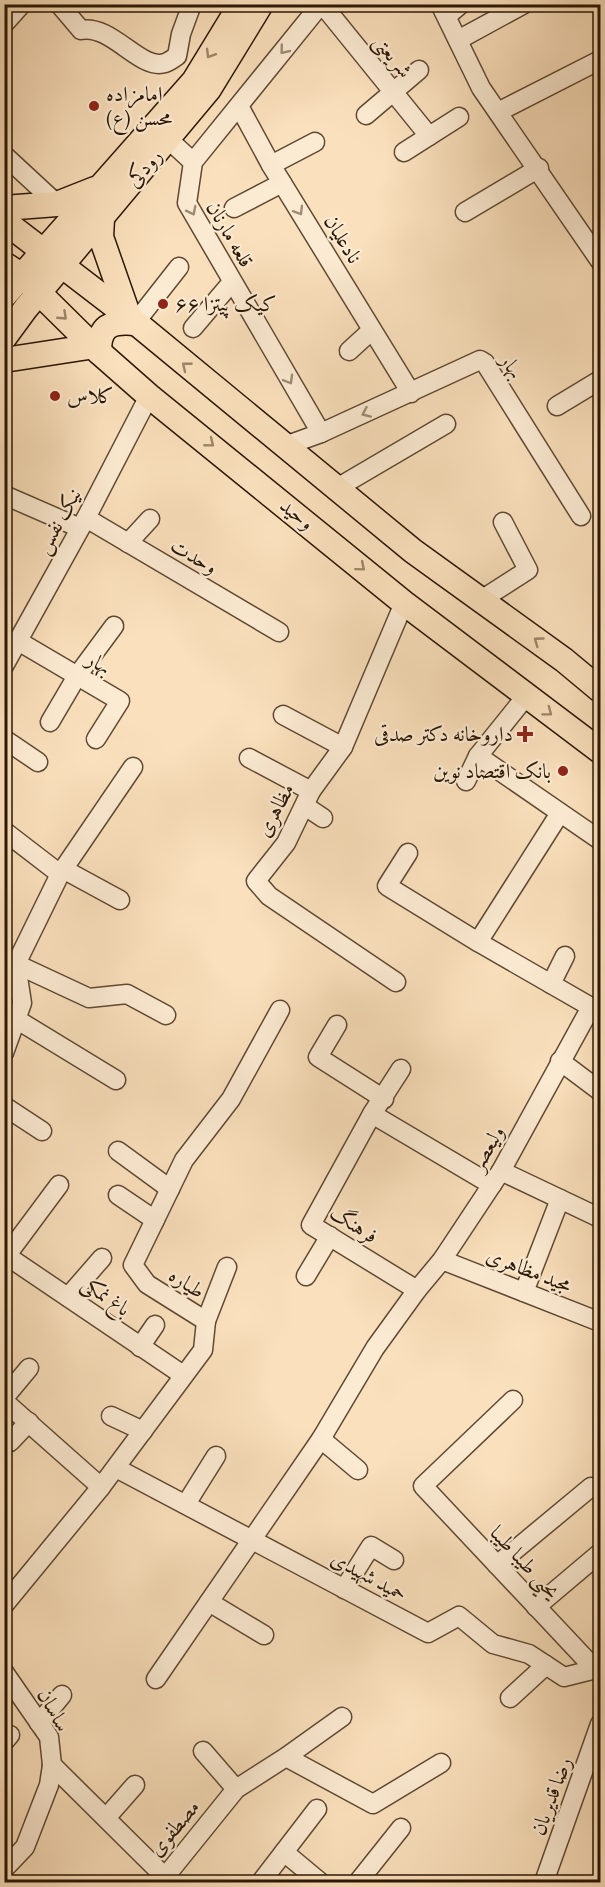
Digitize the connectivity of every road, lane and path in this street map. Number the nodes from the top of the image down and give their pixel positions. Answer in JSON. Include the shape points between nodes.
{"nodes":[{"id":1,"x":21,"y":4,"type":"edge"},
{"id":2,"x":192,"y":4,"type":"edge"},
{"id":3,"x":241,"y":4,"type":"edge"},
{"id":4,"x":261,"y":4,"type":"edge"},
{"id":5,"x":322,"y":4,"type":"edge"},
{"id":6,"x":461,"y":4,"type":"edge"},
{"id":7,"x":524,"y":4,"type":"edge"},
{"id":8,"x":61,"y":5,"type":"edge"},
{"id":9,"x":443,"y":10,"type":"edge"},
{"id":10,"x":4,"y":24,"type":"edge"},
{"id":11,"x":459,"y":40,"type":"junction"},
{"id":12,"x":600,"y":60,"type":"edge"},
{"id":13,"x":419,"y":70,"type":"dead end"},
{"id":14,"x":392,"y":90,"type":"junction"},
{"id":15,"x":239,"y":106,"type":"junction"},
{"id":16,"x":498,"y":112,"type":"junction"},
{"id":17,"x":366,"y":115,"type":"dead end"},
{"id":18,"x":459,"y":117,"type":"dead end"},
{"id":19,"x":429,"y":136,"type":"junction"},
{"id":20,"x":169,"y":140,"type":"junction"},
{"id":21,"x":315,"y":142,"type":"dead end"},
{"id":22,"x":404,"y":152,"type":"dead end"},
{"id":23,"x":4,"y":154,"type":"edge"},
{"id":24,"x":193,"y":162,"type":"junction"},
{"id":25,"x":271,"y":165,"type":"junction"},
{"id":26,"x":538,"y":168,"type":"junction"},
{"id":27,"x":282,"y":183,"type":"junction"},
{"id":28,"x":100,"y":187,"type":"junction"},
{"id":29,"x":57,"y":204,"type":"junction"},
{"id":30,"x":4,"y":208,"type":"edge"},
{"id":31,"x":234,"y":208,"type":"dead end"},
{"id":32,"x":465,"y":212,"type":"dead end"},
{"id":33,"x":102,"y":219,"type":"junction"},
{"id":34,"x":4,"y":221,"type":"edge"},
{"id":35,"x":42,"y":251,"type":"junction"},
{"id":36,"x":600,"y":261,"type":"edge"},
{"id":37,"x":61,"y":267,"type":"junction"},
{"id":38,"x":179,"y":267,"type":"dead end"},
{"id":39,"x":13,"y":270,"type":"edge"},
{"id":40,"x":232,"y":282,"type":"junction"},
{"id":41,"x":39,"y":293,"type":"junction"},
{"id":42,"x":4,"y":297,"type":"edge"},
{"id":43,"x":132,"y":320,"type":"junction"},
{"id":44,"x":193,"y":328,"type":"dead end"},
{"id":45,"x":372,"y":330,"type":"junction"},
{"id":46,"x":4,"y":338,"type":"edge"},
{"id":47,"x":97,"y":349,"type":"junction"},
{"id":48,"x":349,"y":351,"type":"dead end"},
{"id":49,"x":4,"y":360,"type":"edge"},
{"id":50,"x":600,"y":380,"type":"edge"},
{"id":51,"x":411,"y":393,"type":"junction"},
{"id":52,"x":149,"y":396,"type":"junction"},
{"id":53,"x":556,"y":406,"type":"dead end"},
{"id":54,"x":446,"y":424,"type":"dead end"},
{"id":55,"x":321,"y":433,"type":"junction"},
{"id":56,"x":285,"y":446,"type":"junction"},
{"id":57,"x":337,"y":488,"type":"junction"},
{"id":58,"x":4,"y":495,"type":"edge"},
{"id":59,"x":581,"y":516,"type":"dead end"},
{"id":60,"x":150,"y":519,"type":"dead end"},
{"id":61,"x":503,"y":522,"type":"dead end"},
{"id":62,"x":83,"y":523,"type":"junction"},
{"id":63,"x":128,"y":543,"type":"junction"},
{"id":64,"x":482,"y":600,"type":"junction"},
{"id":65,"x":404,"y":603,"type":"junction"},
{"id":66,"x":114,"y":626,"type":"dead end"},
{"id":67,"x":279,"y":632,"type":"dead end"},
{"id":68,"x":18,"y":641,"type":"junction"},
{"id":69,"x":4,"y":666,"type":"edge"},
{"id":70,"x":77,"y":676,"type":"junction"},
{"id":71,"x":600,"y":690,"type":"edge"},
{"id":72,"x":527,"y":695,"type":"junction"},
{"id":73,"x":283,"y":715,"type":"dead end"},
{"id":74,"x":50,"y":722,"type":"dead end"},
{"id":75,"x":96,"y":739,"type":"dead end"},
{"id":76,"x":4,"y":740,"type":"edge"},
{"id":77,"x":343,"y":747,"type":"junction"},
{"id":78,"x":600,"y":752,"type":"edge"},
{"id":79,"x":478,"y":756,"type":"junction"},
{"id":80,"x":249,"y":759,"type":"dead end"},
{"id":81,"x":38,"y":762,"type":"dead end"},
{"id":82,"x":133,"y":767,"type":"dead end"},
{"id":83,"x":466,"y":781,"type":"dead end"},
{"id":84,"x":308,"y":798,"type":"junction"},
{"id":85,"x":560,"y":813,"type":"junction"},
{"id":86,"x":323,"y":818,"type":"dead end"},
{"id":87,"x":4,"y":831,"type":"edge"},
{"id":88,"x":600,"y":840,"type":"edge"},
{"id":89,"x":408,"y":853,"type":"dead end"},
{"id":90,"x":62,"y":871,"type":"junction"},
{"id":91,"x":120,"y":900,"type":"dead end"},
{"id":92,"x":478,"y":942,"type":"junction"},
{"id":93,"x":565,"y":956,"type":"dead end"},
{"id":94,"x":16,"y":964,"type":"junction"},
{"id":95,"x":396,"y":981,"type":"dead end"},
{"id":96,"x":551,"y":984,"type":"junction"},
{"id":97,"x":280,"y":1010,"type":"dead end"},
{"id":98,"x":166,"y":1016,"type":"dead end"},
{"id":99,"x":16,"y":1019,"type":"junction"},
{"id":100,"x":338,"y":1025,"type":"dead end"},
{"id":101,"x":4,"y":1053,"type":"edge"},
{"id":102,"x":560,"y":1061,"type":"junction"},
{"id":103,"x":401,"y":1070,"type":"dead end"},
{"id":104,"x":117,"y":1080,"type":"dead end"},
{"id":105,"x":600,"y":1091,"type":"edge"},
{"id":106,"x":384,"y":1099,"type":"junction"},
{"id":107,"x":4,"y":1106,"type":"edge"},
{"id":108,"x":372,"y":1114,"type":"junction"},
{"id":109,"x":42,"y":1131,"type":"dead end"},
{"id":110,"x":118,"y":1151,"type":"dead end"},
{"id":111,"x":497,"y":1178,"type":"junction"},
{"id":112,"x":59,"y":1185,"type":"dead end"},
{"id":113,"x":170,"y":1189,"type":"junction"},
{"id":114,"x":118,"y":1195,"type":"dead end"},
{"id":115,"x":560,"y":1199,"type":"junction"},
{"id":116,"x":600,"y":1218,"type":"edge"},
{"id":117,"x":155,"y":1220,"type":"junction"},
{"id":118,"x":330,"y":1236,"type":"junction"},
{"id":119,"x":5,"y":1256,"type":"edge"},
{"id":120,"x":102,"y":1258,"type":"dead end"},
{"id":121,"x":442,"y":1260,"type":"junction"},
{"id":122,"x":227,"y":1267,"type":"dead end"},
{"id":123,"x":306,"y":1276,"type":"dead end"},
{"id":124,"x":417,"y":1290,"type":"junction"},
{"id":125,"x":524,"y":1292,"type":"junction"},
{"id":126,"x":68,"y":1298,"type":"junction"},
{"id":127,"x":206,"y":1321,"type":"junction"},
{"id":128,"x":600,"y":1322,"type":"edge"},
{"id":129,"x":155,"y":1324,"type":"dead end"},
{"id":130,"x":140,"y":1347,"type":"junction"},
{"id":131,"x":29,"y":1368,"type":"dead end"},
{"id":132,"x":183,"y":1375,"type":"junction"},
{"id":133,"x":4,"y":1400,"type":"edge"},
{"id":134,"x":513,"y":1400,"type":"dead end"},
{"id":135,"x":111,"y":1416,"type":"dead end"},
{"id":136,"x":29,"y":1422,"type":"junction"},
{"id":137,"x":143,"y":1431,"type":"junction"},
{"id":138,"x":321,"y":1439,"type":"junction"},
{"id":139,"x":10,"y":1442,"type":"dead end"},
{"id":140,"x":216,"y":1456,"type":"dead end"},
{"id":141,"x":116,"y":1468,"type":"junction"},
{"id":142,"x":358,"y":1470,"type":"dead end"},
{"id":143,"x":101,"y":1487,"type":"junction"},
{"id":144,"x":591,"y":1487,"type":"dead end"},
{"id":145,"x":186,"y":1504,"type":"junction"},
{"id":146,"x":253,"y":1538,"type":"junction"},
{"id":147,"x":600,"y":1553,"type":"edge"},
{"id":148,"x":394,"y":1560,"type":"dead end"},
{"id":149,"x":497,"y":1565,"type":"junction"},
{"id":150,"x":344,"y":1589,"type":"junction"},
{"id":151,"x":209,"y":1602,"type":"junction"},
{"id":152,"x":4,"y":1605,"type":"edge"},
{"id":153,"x":536,"y":1606,"type":"junction"},
{"id":154,"x":264,"y":1635,"type":"dead end"},
{"id":155,"x":546,"y":1665,"type":"junction"},
{"id":156,"x":597,"y":1668,"type":"edge"},
{"id":157,"x":4,"y":1672,"type":"edge"},
{"id":158,"x":156,"y":1679,"type":"dead end"},
{"id":159,"x":62,"y":1695,"type":"dead end"},
{"id":160,"x":510,"y":1698,"type":"dead end"},
{"id":161,"x":342,"y":1717,"type":"dead end"},
{"id":162,"x":39,"y":1723,"type":"junction"},
{"id":163,"x":600,"y":1724,"type":"edge"},
{"id":164,"x":203,"y":1751,"type":"dead end"},
{"id":165,"x":286,"y":1757,"type":"junction"},
{"id":166,"x":441,"y":1763,"type":"dead end"},
{"id":167,"x":52,"y":1765,"type":"junction"},
{"id":168,"x":135,"y":1785,"type":"dead end"},
{"id":169,"x":236,"y":1789,"type":"junction"},
{"id":170,"x":317,"y":1809,"type":"dead end"},
{"id":171,"x":106,"y":1818,"type":"junction"},
{"id":172,"x":401,"y":1828,"type":"dead end"},
{"id":173,"x":285,"y":1852,"type":"junction"},
{"id":174,"x":4,"y":1869,"type":"edge"},
{"id":175,"x":169,"y":1880,"type":"edge"},
{"id":176,"x":261,"y":1882,"type":"edge"},
{"id":177,"x":320,"y":1882,"type":"edge"},
{"id":178,"x":358,"y":1882,"type":"edge"},
{"id":179,"x":544,"y":1882,"type":"edge"}],
"edges":[{"from":1,"to":10,"type":"street"},
{"from":2,"to":8,"type":"street","via":[[180,34],[177,56],[154,64],[109,35],[91,28],[81,30]]},
{"from":3,"to":28,"type":"main road","name":"رودکی","one_way":true,"via":[[194,81]]},
{"from":4,"to":20,"type":"main road","name":"رودکی","via":[[209,89]]},
{"from":5,"to":14,"type":"street","name":"شریعتی"},
{"from":5,"to":15,"type":"street","one_way":true},
{"from":6,"to":9,"type":"street"},
{"from":7,"to":11,"type":"street"},
{"from":9,"to":11,"type":"street"},
{"from":11,"to":16,"type":"street","via":[[481,88]]},
{"from":12,"to":16,"type":"street"},
{"from":13,"to":14,"type":"street"},
{"from":14,"to":17,"type":"street"},
{"from":14,"to":19,"type":"street","name":"شریعتی"},
{"from":15,"to":24,"type":"street"},
{"from":15,"to":25,"type":"street","name":"نادعلیان"},
{"from":16,"to":26,"type":"street"},
{"from":18,"to":19,"type":"street"},
{"from":19,"to":22,"type":"street"},
{"from":20,"to":24,"type":"street"},
{"from":20,"to":33,"type":"main road","name":"رودکی"},
{"from":21,"to":25,"type":"street"},
{"from":23,"to":29,"type":"street"},
{"from":24,"to":40,"type":"street","name":"قلعه مارنان","one_way":true,"via":[[187,203]]},
{"from":25,"to":27,"type":"street","name":"نادعلیان"},
{"from":26,"to":32,"type":"street"},
{"from":26,"to":36,"type":"street"},
{"from":27,"to":31,"type":"street"},
{"from":27,"to":45,"type":"street","name":"نادعلیان","one_way":true},
{"from":28,"to":29,"type":"main road"},
{"from":28,"to":35,"type":"main road","name":"رودکی"},
{"from":29,"to":30,"type":"main road"},
{"from":33,"to":37,"type":"main road","name":"رودکی"},
{"from":33,"to":43,"type":"main road","via":[[101,237]]},
{"from":34,"to":35,"type":"main road"},
{"from":35,"to":37,"type":"main road"},
{"from":35,"to":39,"type":"main road","name":"رودکی"},
{"from":37,"to":41,"type":"main road","name":"رودکی"},
{"from":37,"to":43,"type":"main road"},
{"from":38,"to":43,"type":"street"},
{"from":39,"to":41,"type":"main road","name":"وحید"},
{"from":39,"to":42,"type":"main road","name":"رودکی"},
{"from":40,"to":44,"type":"street"},
{"from":40,"to":55,"type":"street","name":"قلعه مارنان","one_way":true},
{"from":41,"to":46,"type":"main road","name":"رودکی"},
{"from":41,"to":47,"type":"main road","name":"وحید","one_way":true},
{"from":43,"to":47,"type":"main road","via":[[117,321],[106,328]]},
{"from":56,"to":43,"type":"main road","one_way":true},
{"from":45,"to":48,"type":"street"},
{"from":45,"to":51,"type":"street","name":"نادعلیان"},
{"from":47,"to":49,"type":"main road"},
{"from":47,"to":52,"type":"main road","name":"وحید"},
{"from":50,"to":53,"type":"street"},
{"from":51,"to":55,"type":"street","name":"بهار","one_way":true},
{"from":51,"to":59,"type":"street","name":"بهار","via":[[474,361],[485,363]]},
{"from":52,"to":62,"type":"street","name":"نیک نفس"},
{"from":52,"to":65,"type":"main road","name":"وحید","one_way":true},
{"from":54,"to":57,"type":"street"},
{"from":55,"to":56,"type":"street"},
{"from":56,"to":57,"type":"main road"},
{"from":57,"to":64,"type":"main road","via":[[413,551]]},
{"from":58,"to":62,"type":"street","name":"وحدت"},
{"from":60,"to":63,"type":"street"},
{"from":61,"to":64,"type":"street","via":[[528,570]]},
{"from":62,"to":63,"type":"street","name":"وحدت"},
{"from":62,"to":68,"type":"street","name":"نیک نفس"},
{"from":63,"to":67,"type":"street","name":"وحدت"},
{"from":71,"to":64,"type":"main road","one_way":true},
{"from":65,"to":72,"type":"main road","name":"وحید"},
{"from":65,"to":77,"type":"street","name":"مظاهری"},
{"from":66,"to":70,"type":"street"},
{"from":68,"to":69,"type":"street","name":"نیک نفس"},
{"from":68,"to":70,"type":"street","name":"بهار"},
{"from":70,"to":74,"type":"street"},
{"from":70,"to":75,"type":"street","name":"بهار","via":[[120,701]]},
{"from":72,"to":78,"type":"main road","name":"وحید","one_way":true},
{"from":72,"to":79,"type":"street"},
{"from":73,"to":77,"type":"street"},
{"from":76,"to":81,"type":"street"},
{"from":77,"to":84,"type":"street","name":"مظاهری"},
{"from":79,"to":83,"type":"street"},
{"from":79,"to":85,"type":"street"},
{"from":80,"to":84,"type":"street"},
{"from":82,"to":90,"type":"street"},
{"from":84,"to":86,"type":"street"},
{"from":84,"to":95,"type":"street","name":"مظاهری","via":[[286,843],[256,881],[268,896]]},
{"from":85,"to":88,"type":"street"},
{"from":85,"to":92,"type":"street"},
{"from":87,"to":90,"type":"street"},
{"from":89,"to":92,"type":"street","name":"ولیعصر","via":[[387,886]]},
{"from":90,"to":91,"type":"street"},
{"from":90,"to":94,"type":"street"},
{"from":92,"to":96,"type":"street","name":"ولیعصر"},
{"from":93,"to":96,"type":"street"},
{"from":94,"to":98,"type":"street","via":[[89,998],[127,994]]},
{"from":94,"to":99,"type":"street","via":[[22,1003]]},
{"from":96,"to":102,"type":"street","name":"ولیعصر","via":[[591,1007]]},
{"from":97,"to":113,"type":"street","name":"طیاره","via":[[231,1099],[184,1160]]},
{"from":99,"to":101,"type":"street"},
{"from":99,"to":104,"type":"street"},
{"from":100,"to":106,"type":"street","via":[[318,1057]]},
{"from":102,"to":105,"type":"street"},
{"from":102,"to":111,"type":"street","name":"ولیعصر"},
{"from":103,"to":106,"type":"street"},
{"from":106,"to":108,"type":"street"},
{"from":107,"to":109,"type":"street"},
{"from":108,"to":111,"type":"street"},
{"from":108,"to":118,"type":"street","name":"فرهنگ","via":[[311,1225]]},
{"from":110,"to":113,"type":"street"},
{"from":111,"to":115,"type":"street"},
{"from":111,"to":121,"type":"street","name":"ولیعصر"},
{"from":112,"to":119,"type":"street"},
{"from":113,"to":117,"type":"street","name":"طیاره"},
{"from":114,"to":117,"type":"street"},
{"from":115,"to":116,"type":"street"},
{"from":115,"to":125,"type":"street"},
{"from":117,"to":127,"type":"street","name":"طیاره","via":[[133,1265],[147,1284]]},
{"from":118,"to":123,"type":"street"},
{"from":118,"to":124,"type":"street","name":"فرهنگ"},
{"from":119,"to":126,"type":"street","name":"باغ نمکی"},
{"from":120,"to":126,"type":"street"},
{"from":121,"to":124,"type":"street","name":"ولیعصر"},
{"from":121,"to":125,"type":"street","name":"مجید مظاهری"},
{"from":122,"to":127,"type":"street"},
{"from":124,"to":138,"type":"street","name":"ولیعصر","via":[[375,1348]]},
{"from":125,"to":128,"type":"street","name":"مجید مظاهری"},
{"from":126,"to":130,"type":"street","name":"باغ نمکی"},
{"from":127,"to":132,"type":"street","name":"طیاره","via":[[203,1350]]},
{"from":129,"to":130,"type":"street"},
{"from":130,"to":132,"type":"street","name":"باغ نمکی"},
{"from":131,"to":133,"type":"street"},
{"from":132,"to":137,"type":"street","name":"طیاره"},
{"from":133,"to":136,"type":"street"},
{"from":134,"to":149,"type":"street","name":"یحیی طیبا طیبا","via":[[423,1486]]},
{"from":135,"to":137,"type":"street"},
{"from":136,"to":139,"type":"street"},
{"from":136,"to":143,"type":"street"},
{"from":137,"to":141,"type":"street","name":"طیاره"},
{"from":138,"to":142,"type":"street"},
{"from":138,"to":146,"type":"street","name":"ولیعصر"},
{"from":140,"to":145,"type":"street"},
{"from":141,"to":143,"type":"street","name":"طیاره"},
{"from":141,"to":145,"type":"street","name":"حمید شهیدی"},
{"from":143,"to":152,"type":"street","name":"طیاره"},
{"from":144,"to":149,"type":"street"},
{"from":145,"to":146,"type":"street","name":"حمید شهیدی"},
{"from":146,"to":150,"type":"street","name":"حمید شهیدی"},
{"from":146,"to":151,"type":"street","name":"ولیعصر"},
{"from":147,"to":153,"type":"street"},
{"from":148,"to":150,"type":"street","via":[[371,1546]]},
{"from":149,"to":153,"type":"street","name":"یحیی طیبا طیبا"},
{"from":150,"to":155,"type":"street","name":"حمید شهیدی","via":[[428,1633],[459,1616],[493,1644],[529,1654]]},
{"from":151,"to":154,"type":"street"},
{"from":151,"to":158,"type":"street","name":"ولیعصر"},
{"from":153,"to":156,"type":"street","name":"یحیی طیبا طیبا"},
{"from":155,"to":156,"type":"street","name":"حمید شهیدی","via":[[564,1677]]},
{"from":155,"to":160,"type":"street"},
{"from":157,"to":162,"type":"street","name":"ساسان"},
{"from":159,"to":162,"type":"street"},
{"from":161,"to":165,"type":"street","name":"مصطفوی"},
{"from":162,"to":167,"type":"street","name":"ساسان","via":[[49,1737]]},
{"from":163,"to":179,"type":"street","name":"رضا قدیریان"},
{"from":164,"to":169,"type":"street"},
{"from":165,"to":166,"type":"street","via":[[373,1804]]},
{"from":165,"to":169,"type":"street","name":"مصطفوی"},
{"from":167,"to":171,"type":"street","name":"مصطفوی"},
{"from":167,"to":174,"type":"street","name":"ساسان","via":[[49,1785],[25,1847]]},
{"from":168,"to":171,"type":"street"},
{"from":169,"to":175,"type":"street","name":"مصطفوی"},
{"from":170,"to":173,"type":"street"},
{"from":171,"to":175,"type":"street","name":"مصطفوی"},
{"from":172,"to":178,"type":"street"},
{"from":173,"to":176,"type":"street"},
{"from":173,"to":177,"type":"street"}]}
